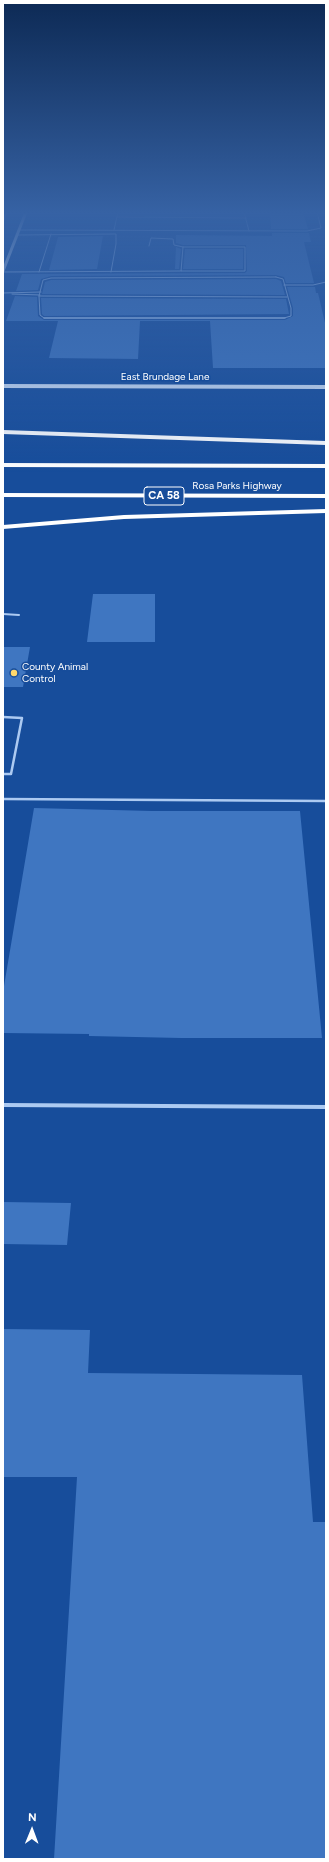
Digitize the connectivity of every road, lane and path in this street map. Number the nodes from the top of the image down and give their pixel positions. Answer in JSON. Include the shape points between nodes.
{"nodes":[{"id":1,"x":40,"y":299,"type":"edge"},
{"id":2,"x":287,"y":299,"type":"edge"},
{"id":3,"x":3,"y":386,"type":"edge"},
{"id":4,"x":326,"y":387,"type":"edge"},
{"id":5,"x":3,"y":432,"type":"edge"},
{"id":6,"x":326,"y":443,"type":"edge"},
{"id":7,"x":3,"y":465,"type":"edge"},
{"id":8,"x":326,"y":466,"type":"edge"},
{"id":9,"x":3,"y":495,"type":"edge"},
{"id":10,"x":326,"y":496,"type":"edge"},
{"id":11,"x":326,"y":511,"type":"edge"},
{"id":12,"x":3,"y":527,"type":"edge"},
{"id":13,"x":3,"y":614,"type":"edge"},
{"id":14,"x":19,"y":614,"type":"dead end"},
{"id":15,"x":3,"y":717,"type":"edge"},
{"id":16,"x":3,"y":774,"type":"edge"},
{"id":17,"x":3,"y":799,"type":"edge"},
{"id":18,"x":326,"y":801,"type":"edge"},
{"id":19,"x":3,"y":1105,"type":"edge"},
{"id":20,"x":326,"y":1107,"type":"edge"}],
"edges":[{"from":1,"to":2,"type":"lane","via":[[40,316],[44,318],[284,318],[290,316]]},
{"from":3,"to":4,"type":"main road","name":"East Brundage Lane"},
{"from":5,"to":6,"type":"highway"},
{"from":7,"to":8,"type":"highway","name":"Rosa Parks Highway"},
{"from":9,"to":10,"type":"highway","name":"Rosa Parks Highway","number":"CA 58"},
{"from":11,"to":12,"type":"highway","via":[[124,517]]},
{"from":13,"to":14,"type":"lane"},
{"from":15,"to":16,"type":"lane","via":[[22,718],[11,774]]},
{"from":17,"to":18,"type":"lane"},
{"from":19,"to":20,"type":"lane"}]}
